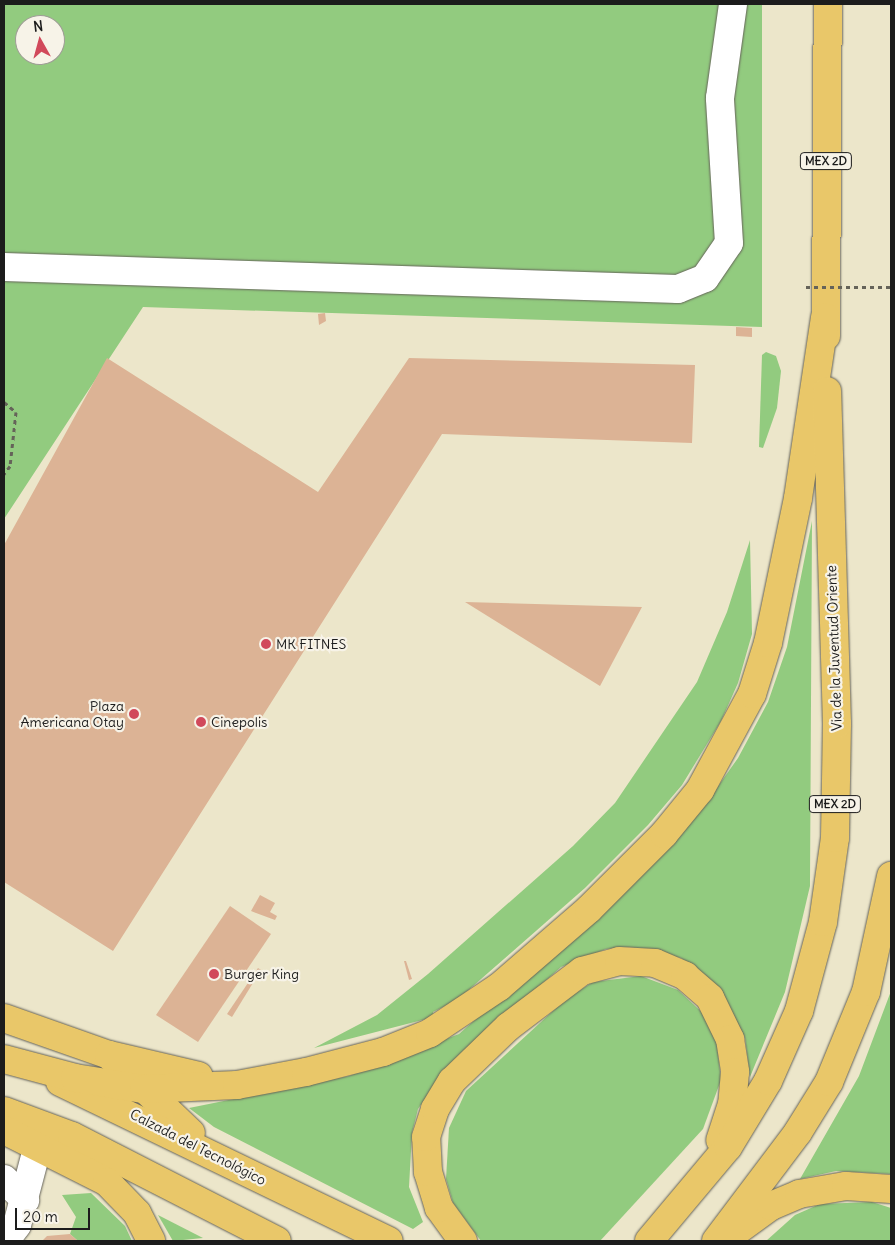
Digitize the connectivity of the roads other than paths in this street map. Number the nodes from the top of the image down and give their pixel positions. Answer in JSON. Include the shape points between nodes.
{"nodes":[{"id":1,"x":733,"y":4,"type":"edge"},
{"id":2,"x":828,"y":4,"type":"edge"},
{"id":3,"x":4,"y":267,"type":"edge"},
{"id":4,"x":825,"y":317,"type":"junction"},
{"id":5,"x":891,"y":876,"type":"edge"},
{"id":6,"x":4,"y":1018,"type":"edge"},
{"id":7,"x":109,"y":1055,"type":"junction"},
{"id":8,"x":4,"y":1059,"type":"edge"},
{"id":9,"x":306,"y":1072,"type":"junction"},
{"id":10,"x":144,"y":1089,"type":"junction"},
{"id":11,"x":4,"y":1111,"type":"edge"},
{"id":12,"x":4,"y":1130,"type":"edge"},
{"id":13,"x":38,"y":1145,"type":"junction"},
{"id":14,"x":245,"y":1171,"type":"junction"},
{"id":15,"x":4,"y":1179,"type":"edge"},
{"id":16,"x":891,"y":1189,"type":"edge"},
{"id":17,"x":25,"y":1200,"type":"junction"},
{"id":18,"x":5,"y":1241,"type":"edge"},
{"id":19,"x":151,"y":1241,"type":"edge"},
{"id":20,"x":277,"y":1241,"type":"edge"},
{"id":21,"x":389,"y":1241,"type":"edge"},
{"id":22,"x":463,"y":1241,"type":"edge"},
{"id":23,"x":650,"y":1241,"type":"edge"},
{"id":24,"x":716,"y":1241,"type":"edge"},
{"id":25,"x":725,"y":1241,"type":"edge"}],
"edges":[{"from":1,"to":3,"type":"lane","via":[[720,98],[729,243],[705,278],[678,289]]},
{"from":2,"to":4,"type":"main road","name":"Via de la Juventud Oriente","number":"MEX 2D"},
{"from":4,"to":9,"type":"main road","via":[[798,498],[768,643],[752,694],[700,790],[664,834],[589,909],[470,1008],[430,1033],[383,1052]]},
{"from":4,"to":23,"type":"main road","name":"Via de la Juventud Oriente","number":"MEX 2D","via":[[836,724],[835,838],[824,922],[799,1011],[768,1081],[728,1147]]},
{"from":5,"to":24,"type":"main road","via":[[866,992],[829,1082],[798,1132]]},
{"from":6,"to":7,"type":"main road"},
{"from":7,"to":9,"type":"main road","via":[[179,1073],[221,1078]]},
{"from":7,"to":10,"type":"main road"},
{"from":8,"to":10,"type":"main road","via":[[75,1078]]},
{"from":8,"to":14,"type":"main road","name":"Calzada del Tecnológico","via":[[94,1095]]},
{"from":9,"to":10,"type":"main road","via":[[237,1085]]},
{"from":10,"to":14,"type":"main road","via":[[176,1122]]},
{"from":11,"to":20,"type":"main road","via":[[72,1136]]},
{"from":12,"to":13,"type":"main road"},
{"from":13,"to":17,"type":"lane"},
{"from":13,"to":19,"type":"main road","via":[[122,1196]]},
{"from":14,"to":21,"type":"main road","name":"Calzada del Tecnológico"},
{"from":15,"to":17,"type":"lane"},
{"from":16,"to":25,"type":"main road","via":[[846,1186],[799,1194],[771,1206]]},
{"from":17,"to":18,"type":"lane"},
{"from":22,"to":23,"type":"main road","via":[[439,1208],[426,1154],[430,1122],[442,1094],[508,1027],[553,988],[582,971],[618,961],[663,965],[699,986],[726,1024],[734,1055],[735,1087],[726,1127],[715,1152]]}]}
